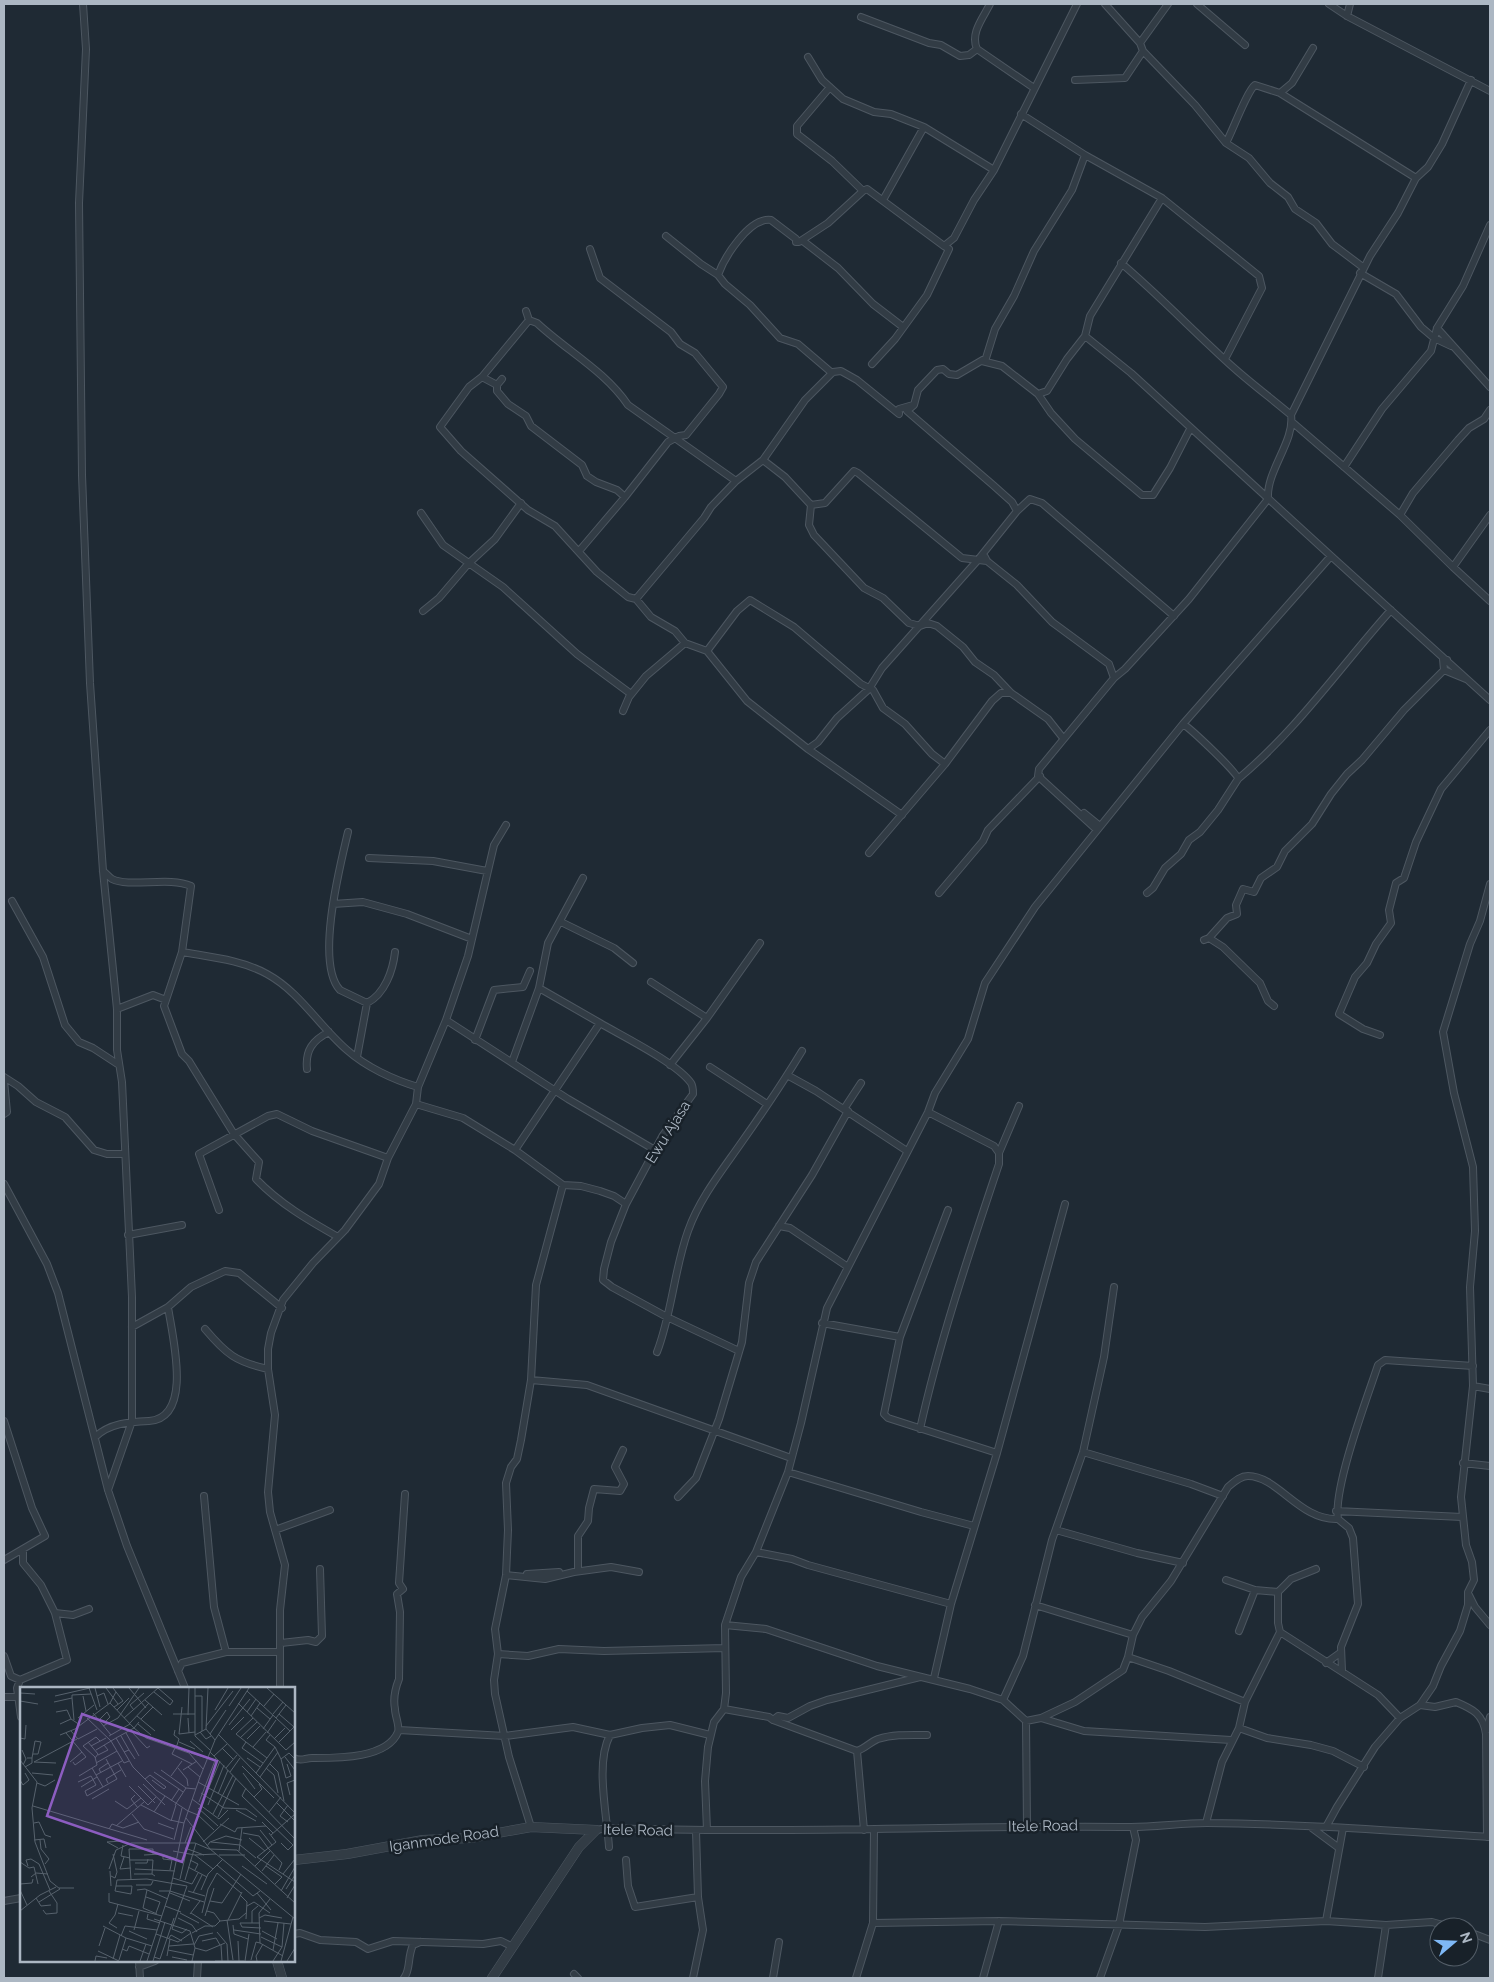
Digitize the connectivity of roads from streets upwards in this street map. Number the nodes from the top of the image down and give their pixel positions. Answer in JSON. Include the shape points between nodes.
{"nodes":[{"id":1,"x":83,"y":4,"type":"edge"},
{"id":2,"x":990,"y":4,"type":"edge"},
{"id":3,"x":1077,"y":4,"type":"edge"},
{"id":4,"x":1105,"y":4,"type":"edge"},
{"id":5,"x":1168,"y":4,"type":"edge"},
{"id":6,"x":1197,"y":4,"type":"edge"},
{"id":7,"x":1329,"y":4,"type":"edge"},
{"id":8,"x":1350,"y":4,"type":"edge"},
{"id":9,"x":1347,"y":16,"type":"junction"},
{"id":10,"x":861,"y":17,"type":"dead end"},
{"id":11,"x":1140,"y":43,"type":"junction"},
{"id":12,"x":1245,"y":45,"type":"dead end"},
{"id":13,"x":1313,"y":48,"type":"dead end"},
{"id":14,"x":977,"y":49,"type":"junction"},
{"id":15,"x":1143,"y":51,"type":"junction"},
{"id":16,"x":808,"y":57,"type":"dead end"},
{"id":17,"x":1075,"y":80,"type":"dead end"},
{"id":18,"x":1471,"y":80,"type":"junction"},
{"id":19,"x":830,"y":87,"type":"junction"},
{"id":20,"x":1034,"y":88,"type":"junction"},
{"id":21,"x":1490,"y":91,"type":"edge"},
{"id":22,"x":1280,"y":93,"type":"junction"},
{"id":23,"x":1021,"y":114,"type":"junction"},
{"id":24,"x":924,"y":127,"type":"junction"},
{"id":25,"x":1226,"y":143,"type":"junction"},
{"id":26,"x":1085,"y":154,"type":"junction"},
{"id":27,"x":994,"y":170,"type":"junction"},
{"id":28,"x":1416,"y":178,"type":"junction"},
{"id":29,"x":863,"y":190,"type":"junction"},
{"id":30,"x":1162,"y":198,"type":"junction"},
{"id":31,"x":883,"y":200,"type":"junction"},
{"id":32,"x":1490,"y":225,"type":"edge"},
{"id":33,"x":666,"y":236,"type":"dead end"},
{"id":34,"x":1487,"y":237,"type":"edge"},
{"id":35,"x":803,"y":240,"type":"junction"},
{"id":36,"x":944,"y":246,"type":"junction"},
{"id":37,"x":590,"y":249,"type":"dead end"},
{"id":38,"x":1121,"y":263,"type":"junction"},
{"id":39,"x":1362,"y":271,"type":"junction"},
{"id":40,"x":718,"y":275,"type":"junction"},
{"id":41,"x":526,"y":311,"type":"dead end"},
{"id":42,"x":529,"y":320,"type":"junction"},
{"id":43,"x":903,"y":327,"type":"junction"},
{"id":44,"x":1436,"y":328,"type":"junction"},
{"id":45,"x":1085,"y":336,"type":"junction"},
{"id":46,"x":1434,"y":338,"type":"junction"},
{"id":47,"x":1451,"y":346,"type":"junction"},
{"id":48,"x":1225,"y":359,"type":"junction"},
{"id":49,"x":982,"y":361,"type":"junction"},
{"id":50,"x":872,"y":364,"type":"dead end"},
{"id":51,"x":832,"y":373,"type":"junction"},
{"id":52,"x":482,"y":377,"type":"junction"},
{"id":53,"x":502,"y":379,"type":"dead end"},
{"id":54,"x":497,"y":385,"type":"junction"},
{"id":55,"x":1490,"y":387,"type":"edge"},
{"id":56,"x":1038,"y":394,"type":"junction"},
{"id":57,"x":914,"y":405,"type":"junction"},
{"id":58,"x":1490,"y":410,"type":"edge"},
{"id":59,"x":1291,"y":418,"type":"junction"},
{"id":60,"x":1190,"y":429,"type":"junction"},
{"id":61,"x":676,"y":438,"type":"junction"},
{"id":62,"x":763,"y":460,"type":"junction"},
{"id":63,"x":1344,"y":467,"type":"junction"},
{"id":64,"x":736,"y":481,"type":"junction"},
{"id":65,"x":625,"y":496,"type":"junction"},
{"id":66,"x":1268,"y":499,"type":"junction"},
{"id":67,"x":521,"y":503,"type":"junction"},
{"id":68,"x":812,"y":505,"type":"junction"},
{"id":69,"x":1016,"y":511,"type":"junction"},
{"id":70,"x":420,"y":513,"type":"dead end"},
{"id":71,"x":1400,"y":515,"type":"junction"},
{"id":72,"x":1490,"y":515,"type":"edge"},
{"id":73,"x":580,"y":550,"type":"junction"},
{"id":74,"x":983,"y":551,"type":"junction"},
{"id":75,"x":1331,"y":556,"type":"junction"},
{"id":76,"x":977,"y":561,"type":"junction"},
{"id":77,"x":987,"y":561,"type":"junction"},
{"id":78,"x":468,"y":564,"type":"junction"},
{"id":79,"x":1453,"y":568,"type":"junction"},
{"id":80,"x":636,"y":599,"type":"junction"},
{"id":81,"x":1490,"y":601,"type":"edge"},
{"id":82,"x":1390,"y":610,"type":"junction"},
{"id":83,"x":423,"y":612,"type":"dead end"},
{"id":84,"x":1174,"y":616,"type":"junction"},
{"id":85,"x":920,"y":626,"type":"junction"},
{"id":86,"x":685,"y":642,"type":"junction"},
{"id":87,"x":707,"y":650,"type":"junction"},
{"id":88,"x":1448,"y":660,"type":"junction"},
{"id":89,"x":1444,"y":670,"type":"junction"},
{"id":90,"x":1114,"y":678,"type":"junction"},
{"id":91,"x":1469,"y":680,"type":"junction"},
{"id":92,"x":870,"y":688,"type":"junction"},
{"id":93,"x":1011,"y":693,"type":"junction"},
{"id":94,"x":631,"y":694,"type":"junction"},
{"id":95,"x":1490,"y":700,"type":"edge"},
{"id":96,"x":623,"y":711,"type":"dead end"},
{"id":97,"x":1183,"y":724,"type":"junction"},
{"id":98,"x":1490,"y":730,"type":"edge"},
{"id":99,"x":1063,"y":738,"type":"junction"},
{"id":100,"x":808,"y":749,"type":"junction"},
{"id":101,"x":945,"y":764,"type":"junction"},
{"id":102,"x":1039,"y":775,"type":"junction"},
{"id":103,"x":1238,"y":779,"type":"junction"},
{"id":104,"x":902,"y":815,"type":"junction"},
{"id":105,"x":506,"y":825,"type":"dead end"},
{"id":106,"x":1099,"y":828,"type":"junction"},
{"id":107,"x":348,"y":832,"type":"dead end"},
{"id":108,"x":869,"y":853,"type":"dead end"},
{"id":109,"x":368,"y":858,"type":"dead end"},
{"id":110,"x":103,"y":871,"type":"junction"},
{"id":111,"x":487,"y":871,"type":"junction"},
{"id":112,"x":583,"y":878,"type":"dead end"},
{"id":113,"x":1490,"y":884,"type":"edge"},
{"id":114,"x":939,"y":893,"type":"dead end"},
{"id":115,"x":1147,"y":893,"type":"dead end"},
{"id":116,"x":12,"y":900,"type":"dead end"},
{"id":117,"x":333,"y":904,"type":"junction"},
{"id":118,"x":561,"y":922,"type":"junction"},
{"id":119,"x":472,"y":939,"type":"junction"},
{"id":120,"x":760,"y":943,"type":"dead end"},
{"id":121,"x":182,"y":952,"type":"junction"},
{"id":122,"x":395,"y":952,"type":"dead end"},
{"id":123,"x":633,"y":962,"type":"dead end"},
{"id":124,"x":530,"y":971,"type":"dead end"},
{"id":125,"x":650,"y":982,"type":"dead end"},
{"id":126,"x":539,"y":988,"type":"junction"},
{"id":127,"x":166,"y":1000,"type":"junction"},
{"id":128,"x":367,"y":1002,"type":"junction"},
{"id":129,"x":1274,"y":1006,"type":"dead end"},
{"id":130,"x":117,"y":1009,"type":"junction"},
{"id":131,"x":707,"y":1018,"type":"junction"},
{"id":132,"x":446,"y":1020,"type":"junction"},
{"id":133,"x":600,"y":1023,"type":"junction"},
{"id":134,"x":330,"y":1032,"type":"junction"},
{"id":135,"x":1380,"y":1035,"type":"dead end"},
{"id":136,"x":475,"y":1040,"type":"junction"},
{"id":137,"x":802,"y":1051,"type":"dead end"},
{"id":138,"x":357,"y":1057,"type":"junction"},
{"id":139,"x":512,"y":1062,"type":"junction"},
{"id":140,"x":119,"y":1065,"type":"junction"},
{"id":141,"x":670,"y":1065,"type":"junction"},
{"id":142,"x":710,"y":1067,"type":"dead end"},
{"id":143,"x":307,"y":1069,"type":"dead end"},
{"id":144,"x":787,"y":1075,"type":"junction"},
{"id":145,"x":4,"y":1079,"type":"edge"},
{"id":146,"x":861,"y":1083,"type":"dead end"},
{"id":147,"x":18,"y":1086,"type":"junction"},
{"id":148,"x":418,"y":1087,"type":"junction"},
{"id":149,"x":555,"y":1090,"type":"junction"},
{"id":150,"x":6,"y":1093,"type":"junction"},
{"id":151,"x":416,"y":1104,"type":"junction"},
{"id":152,"x":767,"y":1104,"type":"junction"},
{"id":153,"x":1019,"y":1106,"type":"dead end"},
{"id":154,"x":846,"y":1110,"type":"junction"},
{"id":155,"x":928,"y":1112,"type":"junction"},
{"id":156,"x":4,"y":1114,"type":"edge"},
{"id":157,"x":234,"y":1134,"type":"junction"},
{"id":158,"x":515,"y":1150,"type":"junction"},
{"id":159,"x":655,"y":1150,"type":"junction"},
{"id":160,"x":907,"y":1151,"type":"junction"},
{"id":161,"x":999,"y":1153,"type":"junction"},
{"id":162,"x":124,"y":1154,"type":"junction"},
{"id":163,"x":388,"y":1158,"type":"junction"},
{"id":164,"x":4,"y":1184,"type":"edge"},
{"id":165,"x":563,"y":1185,"type":"junction"},
{"id":166,"x":4,"y":1188,"type":"edge"},
{"id":167,"x":4,"y":1199,"type":"edge"},
{"id":168,"x":626,"y":1204,"type":"junction"},
{"id":169,"x":1065,"y":1204,"type":"dead end"},
{"id":170,"x":219,"y":1210,"type":"dead end"},
{"id":171,"x":948,"y":1210,"type":"dead end"},
{"id":172,"x":785,"y":1217,"type":"junction"},
{"id":173,"x":182,"y":1225,"type":"dead end"},
{"id":174,"x":779,"y":1226,"type":"junction"},
{"id":175,"x":790,"y":1228,"type":"junction"},
{"id":176,"x":128,"y":1235,"type":"junction"},
{"id":177,"x":338,"y":1236,"type":"junction"},
{"id":178,"x":848,"y":1267,"type":"junction"},
{"id":179,"x":1114,"y":1287,"type":"dead end"},
{"id":180,"x":168,"y":1307,"type":"junction"},
{"id":181,"x":282,"y":1308,"type":"junction"},
{"id":182,"x":666,"y":1317,"type":"junction"},
{"id":183,"x":822,"y":1323,"type":"junction"},
{"id":184,"x":132,"y":1327,"type":"junction"},
{"id":185,"x":205,"y":1329,"type":"dead end"},
{"id":186,"x":900,"y":1337,"type":"junction"},
{"id":187,"x":739,"y":1351,"type":"junction"},
{"id":188,"x":657,"y":1352,"type":"dead end"},
{"id":189,"x":1473,"y":1366,"type":"junction"},
{"id":190,"x":268,"y":1370,"type":"junction"},
{"id":191,"x":531,"y":1380,"type":"junction"},
{"id":192,"x":1473,"y":1386,"type":"junction"},
{"id":193,"x":1490,"y":1389,"type":"edge"},
{"id":194,"x":132,"y":1412,"type":"junction"},
{"id":195,"x":143,"y":1420,"type":"junction"},
{"id":196,"x":4,"y":1421,"type":"edge"},
{"id":197,"x":132,"y":1421,"type":"junction"},
{"id":198,"x":920,"y":1429,"type":"junction"},
{"id":199,"x":713,"y":1430,"type":"junction"},
{"id":200,"x":95,"y":1437,"type":"junction"},
{"id":201,"x":623,"y":1450,"type":"dead end"},
{"id":202,"x":1084,"y":1452,"type":"junction"},
{"id":203,"x":997,"y":1453,"type":"junction"},
{"id":204,"x":791,"y":1458,"type":"junction"},
{"id":205,"x":1463,"y":1463,"type":"junction"},
{"id":206,"x":1490,"y":1466,"type":"edge"},
{"id":207,"x":788,"y":1472,"type":"junction"},
{"id":208,"x":108,"y":1490,"type":"junction"},
{"id":209,"x":405,"y":1494,"type":"dead end"},
{"id":210,"x":204,"y":1496,"type":"dead end"},
{"id":211,"x":1223,"y":1496,"type":"junction"},
{"id":212,"x":678,"y":1497,"type":"dead end"},
{"id":213,"x":330,"y":1510,"type":"dead end"},
{"id":214,"x":1336,"y":1511,"type":"junction"},
{"id":215,"x":1462,"y":1517,"type":"junction"},
{"id":216,"x":1338,"y":1519,"type":"junction"},
{"id":217,"x":974,"y":1526,"type":"junction"},
{"id":218,"x":275,"y":1530,"type":"junction"},
{"id":219,"x":1056,"y":1530,"type":"junction"},
{"id":220,"x":23,"y":1549,"type":"junction"},
{"id":221,"x":756,"y":1552,"type":"junction"},
{"id":222,"x":4,"y":1560,"type":"edge"},
{"id":223,"x":1183,"y":1562,"type":"junction"},
{"id":224,"x":1316,"y":1569,"type":"dead end"},
{"id":225,"x":320,"y":1570,"type":"dead end"},
{"id":226,"x":578,"y":1572,"type":"junction"},
{"id":227,"x":639,"y":1572,"type":"dead end"},
{"id":228,"x":506,"y":1574,"type":"junction"},
{"id":229,"x":1226,"y":1580,"type":"dead end"},
{"id":230,"x":1255,"y":1590,"type":"junction"},
{"id":231,"x":1278,"y":1592,"type":"junction"},
{"id":232,"x":1468,"y":1592,"type":"junction"},
{"id":233,"x":951,"y":1604,"type":"junction"},
{"id":234,"x":1035,"y":1605,"type":"junction"},
{"id":235,"x":89,"y":1609,"type":"dead end"},
{"id":236,"x":54,"y":1613,"type":"junction"},
{"id":237,"x":725,"y":1625,"type":"junction"},
{"id":238,"x":1490,"y":1626,"type":"edge"},
{"id":239,"x":1239,"y":1631,"type":"dead end"},
{"id":240,"x":1280,"y":1632,"type":"junction"},
{"id":241,"x":1133,"y":1635,"type":"junction"},
{"id":242,"x":281,"y":1643,"type":"junction"},
{"id":243,"x":725,"y":1648,"type":"junction"},
{"id":244,"x":226,"y":1652,"type":"junction"},
{"id":245,"x":279,"y":1652,"type":"junction"},
{"id":246,"x":1340,"y":1653,"type":"junction"},
{"id":247,"x":498,"y":1654,"type":"junction"},
{"id":248,"x":4,"y":1656,"type":"edge"},
{"id":249,"x":1128,"y":1657,"type":"junction"},
{"id":250,"x":1326,"y":1663,"type":"junction"},
{"id":251,"x":178,"y":1671,"type":"junction"},
{"id":252,"x":1342,"y":1671,"type":"junction"},
{"id":253,"x":923,"y":1677,"type":"junction"},
{"id":254,"x":934,"y":1678,"type":"junction"},
{"id":255,"x":20,"y":1680,"type":"junction"},
{"id":256,"x":184,"y":1687,"type":"edge"},
{"id":257,"x":280,"y":1687,"type":"edge"},
{"id":258,"x":4,"y":1697,"type":"edge"},
{"id":259,"x":18,"y":1697,"type":"junction"},
{"id":260,"x":1003,"y":1700,"type":"junction"},
{"id":261,"x":1245,"y":1702,"type":"junction"},
{"id":262,"x":1420,"y":1705,"type":"junction"},
{"id":263,"x":724,"y":1709,"type":"junction"},
{"id":264,"x":20,"y":1710,"type":"edge"},
{"id":265,"x":1490,"y":1717,"type":"edge"},
{"id":266,"x":1041,"y":1718,"type":"junction"},
{"id":267,"x":1400,"y":1718,"type":"junction"},
{"id":268,"x":774,"y":1720,"type":"junction"},
{"id":269,"x":1026,"y":1721,"type":"junction"},
{"id":270,"x":1239,"y":1728,"type":"junction"},
{"id":271,"x":399,"y":1730,"type":"junction"},
{"id":272,"x":1488,"y":1734,"type":"edge"},
{"id":273,"x":610,"y":1735,"type":"junction"},
{"id":274,"x":710,"y":1735,"type":"junction"},
{"id":275,"x":927,"y":1735,"type":"dead end"},
{"id":276,"x":505,"y":1736,"type":"junction"},
{"id":277,"x":1231,"y":1740,"type":"junction"},
{"id":278,"x":857,"y":1751,"type":"junction"},
{"id":279,"x":295,"y":1758,"type":"edge"},
{"id":280,"x":1364,"y":1767,"type":"junction"},
{"id":281,"x":1206,"y":1823,"type":"junction"},
{"id":282,"x":1026,"y":1826,"type":"junction"},
{"id":283,"x":1141,"y":1826,"type":"junction"},
{"id":284,"x":531,"y":1827,"type":"junction"},
{"id":285,"x":1132,"y":1827,"type":"junction"},
{"id":286,"x":1326,"y":1827,"type":"junction"},
{"id":287,"x":608,"y":1828,"type":"junction"},
{"id":288,"x":1311,"y":1828,"type":"junction"},
{"id":289,"x":1343,"y":1828,"type":"junction"},
{"id":290,"x":580,"y":1830,"type":"junction"},
{"id":291,"x":596,"y":1830,"type":"junction"},
{"id":292,"x":707,"y":1830,"type":"junction"},
{"id":293,"x":864,"y":1830,"type":"junction"},
{"id":294,"x":874,"y":1830,"type":"junction"},
{"id":295,"x":696,"y":1831,"type":"junction"},
{"id":296,"x":1489,"y":1837,"type":"edge"},
{"id":297,"x":1136,"y":1840,"type":"junction"},
{"id":298,"x":579,"y":1847,"type":"junction"},
{"id":299,"x":609,"y":1847,"type":"dead end"},
{"id":300,"x":1339,"y":1848,"type":"junction"},
{"id":301,"x":295,"y":1860,"type":"edge"},
{"id":302,"x":626,"y":1860,"type":"dead end"},
{"id":303,"x":698,"y":1897,"type":"junction"},
{"id":304,"x":20,"y":1898,"type":"edge"},
{"id":305,"x":4,"y":1901,"type":"edge"},
{"id":306,"x":998,"y":1920,"type":"junction"},
{"id":307,"x":1326,"y":1922,"type":"junction"},
{"id":308,"x":1429,"y":1922,"type":"edge"},
{"id":309,"x":873,"y":1923,"type":"junction"},
{"id":310,"x":1119,"y":1925,"type":"junction"},
{"id":311,"x":1386,"y":1925,"type":"junction"},
{"id":312,"x":295,"y":1934,"type":"edge"},
{"id":313,"x":422,"y":1942,"type":"junction"},
{"id":314,"x":779,"y":1942,"type":"dead end"},
{"id":315,"x":514,"y":1947,"type":"junction"},
{"id":316,"x":198,"y":1962,"type":"edge"},
{"id":317,"x":277,"y":1962,"type":"edge"},
{"id":318,"x":139,"y":1964,"type":"edge"},
{"id":319,"x":140,"y":1978,"type":"edge"},
{"id":320,"x":197,"y":1978,"type":"edge"},
{"id":321,"x":282,"y":1978,"type":"edge"},
{"id":322,"x":404,"y":1978,"type":"edge"},
{"id":323,"x":492,"y":1978,"type":"edge"},
{"id":324,"x":693,"y":1978,"type":"edge"},
{"id":325,"x":773,"y":1978,"type":"edge"},
{"id":326,"x":856,"y":1978,"type":"edge"},
{"id":327,"x":983,"y":1978,"type":"edge"},
{"id":328,"x":1100,"y":1978,"type":"edge"},
{"id":329,"x":1378,"y":1978,"type":"edge"}],
"edges":[{"from":1,"to":110,"type":"street","via":[[86,49],[79,203],[82,475],[90,683]]},
{"from":2,"to":14,"type":"street","via":[[974,34]]},
{"from":3,"to":20,"type":"street"},
{"from":4,"to":11,"type":"street"},
{"from":5,"to":11,"type":"street"},
{"from":6,"to":12,"type":"street"},
{"from":7,"to":9,"type":"street"},
{"from":8,"to":9,"type":"street"},
{"from":9,"to":18,"type":"street"},
{"from":10,"to":14,"type":"street","via":[[941,45],[960,56]]},
{"from":11,"to":15,"type":"street"},
{"from":13,"to":22,"type":"street","via":[[1292,83]]},
{"from":14,"to":20,"type":"street"},
{"from":15,"to":17,"type":"street","via":[[1125,78]]},
{"from":15,"to":25,"type":"street","via":[[1190,99]]},
{"from":16,"to":19,"type":"street"},
{"from":18,"to":21,"type":"street"},
{"from":18,"to":28,"type":"street","via":[[1442,144],[1428,167]]},
{"from":19,"to":24,"type":"street","via":[[843,99]]},
{"from":19,"to":29,"type":"street","via":[[797,126],[796,132],[844,170]]},
{"from":20,"to":23,"type":"street"},
{"from":22,"to":25,"type":"street","via":[[1255,85],[1249,89],[1242,112]]},
{"from":22,"to":28,"type":"street"},
{"from":23,"to":26,"type":"street"},
{"from":23,"to":27,"type":"street"},
{"from":24,"to":27,"type":"street"},
{"from":24,"to":31,"type":"street"},
{"from":25,"to":39,"type":"street","via":[[1249,158],[1295,209],[1316,224],[1332,244]]},
{"from":26,"to":30,"type":"street"},
{"from":26,"to":49,"type":"street","via":[[1072,190],[1034,251]]},
{"from":27,"to":36,"type":"street","via":[[954,238]]},
{"from":28,"to":39,"type":"street"},
{"from":29,"to":31,"type":"street","via":[[867,189]]},
{"from":29,"to":35,"type":"street","via":[[828,223]]},
{"from":30,"to":38,"type":"street"},
{"from":30,"to":48,"type":"street","via":[[1250,268],[1262,282],[1262,288]]},
{"from":31,"to":36,"type":"street"},
{"from":32,"to":34,"type":"street"},
{"from":33,"to":40,"type":"street"},
{"from":34,"to":44,"type":"street","via":[[1463,286]]},
{"from":35,"to":40,"type":"street","via":[[796,242],[774,222],[763,220],[733,248]]},
{"from":35,"to":43,"type":"street"},
{"from":36,"to":43,"type":"street","via":[[949,249],[927,295]]},
{"from":37,"to":61,"type":"street","via":[[600,278],[695,353],[723,387],[686,435]]},
{"from":38,"to":45,"type":"street","via":[[1090,316]]},
{"from":38,"to":48,"type":"street","via":[[1154,290]]},
{"from":39,"to":46,"type":"street","via":[[1396,294],[1416,321]]},
{"from":39,"to":59,"type":"street"},
{"from":40,"to":51,"type":"street","via":[[780,338],[798,344]]},
{"from":41,"to":42,"type":"street"},
{"from":42,"to":52,"type":"street"},
{"from":42,"to":61,"type":"street","via":[[588,363],[628,405]]},
{"from":43,"to":50,"type":"street"},
{"from":44,"to":46,"type":"street"},
{"from":44,"to":47,"type":"street"},
{"from":45,"to":56,"type":"street","via":[[1047,391]]},
{"from":45,"to":60,"type":"street","via":[[1131,373]]},
{"from":46,"to":47,"type":"street"},
{"from":46,"to":63,"type":"street","via":[[1431,351],[1382,409]]},
{"from":47,"to":55,"type":"street"},
{"from":48,"to":59,"type":"street"},
{"from":49,"to":56,"type":"street","via":[[1002,366]]},
{"from":49,"to":57,"type":"street","via":[[957,375],[937,370],[918,390]]},
{"from":51,"to":57,"type":"street","via":[[841,371],[857,380],[899,414],[899,409]]},
{"from":51,"to":62,"type":"street","via":[[805,400]]},
{"from":52,"to":54,"type":"street"},
{"from":52,"to":67,"type":"street","via":[[469,387],[440,427],[461,451]]},
{"from":53,"to":54,"type":"street"},
{"from":54,"to":65,"type":"street","via":[[497,391],[508,404],[582,465],[587,476]]},
{"from":56,"to":60,"type":"street","via":[[1076,439],[1142,495],[1153,495]]},
{"from":57,"to":69,"type":"street","via":[[907,411],[993,484],[1012,502]]},
{"from":58,"to":71,"type":"street","via":[[1468,428],[1438,462]]},
{"from":59,"to":63,"type":"street"},
{"from":59,"to":66,"type":"street","via":[[1268,486]]},
{"from":60,"to":66,"type":"street"},
{"from":61,"to":64,"type":"street"},
{"from":61,"to":65,"type":"street","via":[[664,446]]},
{"from":62,"to":64,"type":"street"},
{"from":62,"to":68,"type":"street"},
{"from":63,"to":71,"type":"street"},
{"from":64,"to":80,"type":"street"},
{"from":65,"to":73,"type":"street"},
{"from":66,"to":75,"type":"street"},
{"from":66,"to":84,"type":"street"},
{"from":67,"to":73,"type":"street","via":[[555,526]]},
{"from":67,"to":78,"type":"street","via":[[495,539]]},
{"from":68,"to":76,"type":"street","via":[[825,503],[854,471],[962,558]]},
{"from":68,"to":85,"type":"street","via":[[809,525],[814,536],[864,588],[883,598],[908,623]]},
{"from":69,"to":74,"type":"street"},
{"from":69,"to":84,"type":"street","via":[[1030,499],[1042,503]]},
{"from":70,"to":78,"type":"street","via":[[443,545]]},
{"from":71,"to":79,"type":"street"},
{"from":72,"to":79,"type":"street"},
{"from":73,"to":80,"type":"street","via":[[578,553],[597,572],[628,597]]},
{"from":74,"to":76,"type":"street"},
{"from":74,"to":77,"type":"street"},
{"from":75,"to":82,"type":"street"},
{"from":75,"to":97,"type":"street"},
{"from":76,"to":77,"type":"street"},
{"from":76,"to":85,"type":"street"},
{"from":77,"to":90,"type":"street","via":[[1017,585],[1052,622],[1109,664]]},
{"from":78,"to":83,"type":"street"},
{"from":78,"to":94,"type":"street","via":[[503,586],[577,654]]},
{"from":79,"to":81,"type":"street"},
{"from":80,"to":86,"type":"street","via":[[651,617],[675,631]]},
{"from":82,"to":88,"type":"street"},
{"from":82,"to":103,"type":"street","via":[[1289,731]]},
{"from":84,"to":90,"type":"street"},
{"from":85,"to":92,"type":"street","via":[[882,668]]},
{"from":85,"to":93,"type":"street","via":[[928,623],[937,626]]},
{"from":86,"to":87,"type":"street"},
{"from":86,"to":94,"type":"street","via":[[646,676]]},
{"from":87,"to":92,"type":"street","via":[[737,611],[750,600],[794,627]]},
{"from":87,"to":100,"type":"street","via":[[747,701]]},
{"from":88,"to":89,"type":"street","via":[[1443,659]]},
{"from":88,"to":91,"type":"street"},
{"from":89,"to":91,"type":"street"},
{"from":89,"to":129,"type":"street","via":[[1347,774],[1312,824],[1285,851],[1277,867],[1261,878],[1254,892],[1243,889],[1236,905],[1237,914],[1227,918],[1211,939],[1229,952],[1260,984]]},
{"from":90,"to":99,"type":"street"},
{"from":91,"to":95,"type":"street"},
{"from":92,"to":100,"type":"street"},
{"from":92,"to":101,"type":"street","via":[[883,708]]},
{"from":93,"to":99,"type":"street","via":[[1048,719]]},
{"from":93,"to":101,"type":"street","via":[[1001,693],[995,698]]},
{"from":94,"to":96,"type":"street"},
{"from":97,"to":103,"type":"street","via":[[1236,773]]},
{"from":97,"to":106,"type":"street"},
{"from":98,"to":135,"type":"street","via":[[1441,789],[1416,842],[1404,878],[1396,883],[1389,910],[1391,924],[1355,977],[1339,1014],[1363,1030]]},
{"from":99,"to":102,"type":"street","via":[[1038,769]]},
{"from":100,"to":104,"type":"street"},
{"from":101,"to":104,"type":"street"},
{"from":102,"to":106,"type":"street"},
{"from":102,"to":114,"type":"street","via":[[988,830],[983,841]]},
{"from":103,"to":115,"type":"street","via":[[1218,810],[1189,840]]},
{"from":104,"to":108,"type":"street"},
{"from":105,"to":111,"type":"street","via":[[494,845]]},
{"from":106,"to":155,"type":"street","via":[[1035,907],[985,983],[968,1039],[935,1093]]},
{"from":107,"to":117,"type":"street"},
{"from":109,"to":111,"type":"street","via":[[432,861]]},
{"from":110,"to":121,"type":"street","via":[[112,879],[191,886]]},
{"from":110,"to":130,"type":"street"},
{"from":111,"to":119,"type":"street"},
{"from":112,"to":118,"type":"street"},
{"from":113,"to":189,"type":"street","via":[[1443,1032],[1454,1093],[1474,1167],[1475,1231],[1470,1303]]},
{"from":116,"to":140,"type":"street","via":[[43,957],[65,1025],[79,1042]]},
{"from":117,"to":119,"type":"street","via":[[363,902],[407,914]]},
{"from":117,"to":128,"type":"street","via":[[330,952],[335,982],[343,991]]},
{"from":118,"to":123,"type":"street","via":[[614,948]]},
{"from":118,"to":126,"type":"street","via":[[548,943]]},
{"from":119,"to":132,"type":"street"},
{"from":120,"to":131,"type":"street"},
{"from":121,"to":127,"type":"street"},
{"from":121,"to":134,"type":"street","via":[[248,965],[268,974],[296,996]]},
{"from":122,"to":128,"type":"street","via":[[388,978],[375,997]]},
{"from":124,"to":136,"type":"street","via":[[523,987],[494,990]]},
{"from":125,"to":131,"type":"street"},
{"from":126,"to":133,"type":"street","name":"Ewu Ajasa"},
{"from":126,"to":139,"type":"street"},
{"from":127,"to":130,"type":"street","via":[[153,995]]},
{"from":127,"to":157,"type":"street","via":[[164,1006],[182,1054]]},
{"from":128,"to":138,"type":"street"},
{"from":130,"to":140,"type":"street"},
{"from":131,"to":141,"type":"street"},
{"from":132,"to":136,"type":"street"},
{"from":132,"to":148,"type":"street"},
{"from":133,"to":141,"type":"street","name":"Ewu Ajasa"},
{"from":133,"to":149,"type":"street"},
{"from":134,"to":138,"type":"street"},
{"from":134,"to":143,"type":"street","via":[[310,1046]]},
{"from":136,"to":139,"type":"street"},
{"from":137,"to":144,"type":"street"},
{"from":138,"to":148,"type":"street","via":[[394,1078]]},
{"from":139,"to":149,"type":"street"},
{"from":140,"to":162,"type":"street"},
{"from":141,"to":159,"type":"street","name":"Ewu Ajasa","via":[[691,1083],[693,1094]]},
{"from":142,"to":152,"type":"street"},
{"from":144,"to":152,"type":"street"},
{"from":144,"to":154,"type":"street"},
{"from":145,"to":147,"type":"street"},
{"from":145,"to":150,"type":"street"},
{"from":146,"to":154,"type":"street"},
{"from":147,"to":150,"type":"street"},
{"from":147,"to":162,"type":"street","via":[[36,1102],[65,1117],[94,1150]]},
{"from":148,"to":151,"type":"street"},
{"from":149,"to":158,"type":"street"},
{"from":149,"to":159,"type":"street"},
{"from":150,"to":156,"type":"street","via":[[7,1112]]},
{"from":151,"to":158,"type":"street","via":[[459,1115]]},
{"from":151,"to":163,"type":"street"},
{"from":152,"to":182,"type":"street","via":[[715,1180],[688,1230]]},
{"from":153,"to":161,"type":"street"},
{"from":154,"to":160,"type":"street"},
{"from":154,"to":172,"type":"street","via":[[812,1175]]},
{"from":155,"to":160,"type":"street"},
{"from":155,"to":161,"type":"street","via":[[986,1141]]},
{"from":157,"to":163,"type":"street","via":[[277,1114],[312,1131]]},
{"from":157,"to":170,"type":"street","via":[[199,1154]]},
{"from":157,"to":177,"type":"street","via":[[260,1162],[256,1179],[272,1196]]},
{"from":158,"to":165,"type":"street"},
{"from":159,"to":168,"type":"street","name":"Ewu Ajasa"},
{"from":160,"to":178,"type":"street"},
{"from":161,"to":198,"type":"street","via":[[999,1164],[932,1376]]},
{"from":162,"to":176,"type":"street"},
{"from":163,"to":177,"type":"street","via":[[384,1174],[368,1200]]},
{"from":164,"to":200,"type":"street","via":[[47,1264],[58,1293]]},
{"from":165,"to":168,"type":"street","via":[[600,1190]]},
{"from":165,"to":191,"type":"street","via":[[536,1285]]},
{"from":166,"to":167,"type":"street","via":[[10,1197]]},
{"from":168,"to":182,"type":"street","name":"Ewu Ajasa","via":[[611,1242],[603,1280]]},
{"from":169,"to":203,"type":"street"},
{"from":171,"to":186,"type":"street"},
{"from":172,"to":174,"type":"street"},
{"from":172,"to":175,"type":"street"},
{"from":173,"to":176,"type":"street"},
{"from":174,"to":175,"type":"street"},
{"from":174,"to":187,"type":"street","via":[[751,1276]]},
{"from":175,"to":178,"type":"street"},
{"from":176,"to":184,"type":"street"},
{"from":177,"to":181,"type":"street","via":[[292,1288],[283,1300]]},
{"from":178,"to":183,"type":"street","via":[[826,1308]]},
{"from":179,"to":202,"type":"street","via":[[1104,1356]]},
{"from":180,"to":181,"type":"street","via":[[191,1287],[229,1271],[244,1277]]},
{"from":180,"to":184,"type":"street"},
{"from":180,"to":195,"type":"street","via":[[176,1368],[176,1397],[164,1415]]},
{"from":181,"to":190,"type":"street","via":[[271,1334]]},
{"from":182,"to":187,"type":"street"},
{"from":182,"to":188,"type":"street"},
{"from":183,"to":186,"type":"street"},
{"from":183,"to":204,"type":"street"},
{"from":184,"to":194,"type":"street"},
{"from":185,"to":190,"type":"street","via":[[227,1354]]},
{"from":186,"to":198,"type":"street","via":[[884,1414]]},
{"from":187,"to":199,"type":"street"},
{"from":189,"to":192,"type":"street"},
{"from":189,"to":214,"type":"street","via":[[1381,1361],[1347,1464]]},
{"from":190,"to":218,"type":"street","via":[[275,1415],[268,1492]]},
{"from":191,"to":199,"type":"street","via":[[588,1385]]},
{"from":191,"to":228,"type":"street","via":[[517,1459],[506,1483]]},
{"from":192,"to":193,"type":"street"},
{"from":192,"to":205,"type":"street"},
{"from":194,"to":195,"type":"street"},
{"from":194,"to":197,"type":"street"},
{"from":195,"to":197,"type":"street"},
{"from":196,"to":220,"type":"street","via":[[44,1536]]},
{"from":197,"to":200,"type":"street","via":[[104,1428]]},
{"from":197,"to":208,"type":"street"},
{"from":198,"to":203,"type":"street"},
{"from":199,"to":204,"type":"street"},
{"from":199,"to":212,"type":"street","via":[[696,1478]]},
{"from":200,"to":208,"type":"street"},
{"from":201,"to":226,"type":"street","via":[[614,1467],[624,1484],[620,1490],[594,1489],[588,1522],[578,1536]]},
{"from":202,"to":211,"type":"street"},
{"from":202,"to":219,"type":"street"},
{"from":203,"to":217,"type":"street"},
{"from":204,"to":207,"type":"street"},
{"from":205,"to":206,"type":"street"},
{"from":205,"to":215,"type":"street"},
{"from":207,"to":217,"type":"street"},
{"from":207,"to":221,"type":"street"},
{"from":208,"to":251,"type":"street"},
{"from":209,"to":271,"type":"street","via":[[399,1582],[403,1589],[397,1594],[400,1612],[399,1679],[394,1702]]},
{"from":210,"to":244,"type":"street","via":[[214,1607]]},
{"from":211,"to":216,"type":"street","via":[[1228,1486],[1249,1476],[1262,1480],[1324,1519]]},
{"from":211,"to":223,"type":"street"},
{"from":213,"to":218,"type":"street"},
{"from":214,"to":215,"type":"street"},
{"from":214,"to":216,"type":"street"},
{"from":215,"to":232,"type":"street","via":[[1474,1580]]},
{"from":216,"to":246,"type":"street","via":[[1349,1528],[1353,1538],[1358,1604]]},
{"from":217,"to":233,"type":"street"},
{"from":218,"to":242,"type":"street","via":[[285,1565],[280,1610]]},
{"from":219,"to":223,"type":"street","via":[[1137,1553]]},
{"from":219,"to":234,"type":"street"},
{"from":220,"to":222,"type":"street"},
{"from":220,"to":236,"type":"street","via":[[23,1564],[41,1586]]},
{"from":221,"to":233,"type":"street","via":[[792,1559]]},
{"from":221,"to":237,"type":"street","via":[[741,1577]]},
{"from":223,"to":241,"type":"street","via":[[1142,1617]]},
{"from":224,"to":231,"type":"street","via":[[1291,1579]]},
{"from":225,"to":242,"type":"street","via":[[322,1636],[316,1642]]},
{"from":226,"to":227,"type":"street","via":[[611,1567]]},
{"from":226,"to":228,"type":"street","via":[[545,1579]]},
{"from":228,"to":247,"type":"street","via":[[495,1629]]},
{"from":229,"to":230,"type":"street"},
{"from":230,"to":231,"type":"street"},
{"from":230,"to":239,"type":"street"},
{"from":231,"to":240,"type":"street"},
{"from":232,"to":238,"type":"street","via":[[1474,1607]]},
{"from":232,"to":262,"type":"street","via":[[1460,1631],[1436,1682]]},
{"from":233,"to":254,"type":"street"},
{"from":234,"to":241,"type":"street"},
{"from":234,"to":260,"type":"street","via":[[1023,1656]]},
{"from":235,"to":236,"type":"street","via":[[74,1615]]},
{"from":236,"to":255,"type":"street","via":[[67,1660]]},
{"from":237,"to":243,"type":"street"},
{"from":237,"to":253,"type":"street","via":[[766,1629],[866,1663]]},
{"from":240,"to":250,"type":"street"},
{"from":240,"to":261,"type":"street"},
{"from":241,"to":249,"type":"street"},
{"from":242,"to":245,"type":"street"},
{"from":243,"to":247,"type":"street","via":[[559,1650],[528,1656]]},
{"from":243,"to":263,"type":"street"},
{"from":244,"to":245,"type":"street"},
{"from":244,"to":251,"type":"street","via":[[182,1664]]},
{"from":245,"to":257,"type":"street"},
{"from":246,"to":250,"type":"street"},
{"from":246,"to":252,"type":"street"},
{"from":247,"to":276,"type":"street","via":[[495,1694]]},
{"from":248,"to":255,"type":"street","via":[[11,1676]]},
{"from":249,"to":261,"type":"street"},
{"from":249,"to":266,"type":"street","via":[[1123,1670],[1074,1702]]},
{"from":250,"to":252,"type":"street"},
{"from":251,"to":256,"type":"street"},
{"from":252,"to":267,"type":"street","via":[[1378,1695]]},
{"from":253,"to":254,"type":"street"},
{"from":253,"to":268,"type":"street","via":[[827,1700],[788,1718],[778,1716]]},
{"from":254,"to":260,"type":"street"},
{"from":255,"to":259,"type":"street"},
{"from":258,"to":259,"type":"street"},
{"from":259,"to":264,"type":"street"},
{"from":260,"to":269,"type":"street"},
{"from":261,"to":270,"type":"street"},
{"from":262,"to":267,"type":"street"},
{"from":262,"to":272,"type":"street","via":[[1463,1704],[1479,1713]]},
{"from":263,"to":268,"type":"street"},
{"from":263,"to":274,"type":"street","via":[[714,1722]]},
{"from":265,"to":272,"type":"street"},
{"from":266,"to":269,"type":"street"},
{"from":266,"to":277,"type":"street","via":[[1084,1731]]},
{"from":267,"to":280,"type":"street","via":[[1375,1747]]},
{"from":268,"to":278,"type":"street"},
{"from":269,"to":282,"type":"street"},
{"from":270,"to":277,"type":"street"},
{"from":270,"to":280,"type":"street","via":[[1268,1738],[1326,1749]]},
{"from":271,"to":276,"type":"street"},
{"from":271,"to":279,"type":"street","via":[[385,1746],[367,1754],[300,1761]]},
{"from":272,"to":296,"type":"street"},
{"from":273,"to":274,"type":"street","via":[[670,1725]]},
{"from":273,"to":276,"type":"street","via":[[565,1726]]},
{"from":273,"to":287,"type":"street","via":[[603,1767]]},
{"from":274,"to":292,"type":"street","via":[[705,1781]]},
{"from":275,"to":278,"type":"street","via":[[888,1737]]},
{"from":276,"to":284,"type":"street"},
{"from":277,"to":281,"type":"street"},
{"from":278,"to":293,"type":"street"},
{"from":280,"to":286,"type":"street"},
{"from":281,"to":283,"type":"street","name":"Itele Road"},
{"from":281,"to":288,"type":"street","name":"Itele Road"},
{"from":282,"to":285,"type":"street","name":"Itele Road"},
{"from":282,"to":294,"type":"street","name":"Itele Road"},
{"from":283,"to":285,"type":"street","name":"Itele Road"},
{"from":283,"to":297,"type":"street"},
{"from":284,"to":290,"type":"street","name":"Iganmode Road"},
{"from":284,"to":301,"type":"street","name":"Iganmode Road"},
{"from":285,"to":297,"type":"street"},
{"from":286,"to":288,"type":"street","name":"Itele Road"},
{"from":286,"to":289,"type":"street","name":"Itele Road"},
{"from":287,"to":291,"type":"street","name":"Itele Road"},
{"from":287,"to":295,"type":"street","name":"Itele Road"},
{"from":287,"to":299,"type":"street"},
{"from":288,"to":300,"type":"street"},
{"from":289,"to":296,"type":"street","name":"Itele Road"},
{"from":289,"to":300,"type":"street"},
{"from":290,"to":291,"type":"street","name":"Iganmode Road"},
{"from":290,"to":298,"type":"street"},
{"from":291,"to":298,"type":"street"},
{"from":292,"to":293,"type":"street","name":"Itele Road"},
{"from":292,"to":295,"type":"street","name":"Itele Road"},
{"from":293,"to":294,"type":"street","name":"Itele Road"},
{"from":294,"to":309,"type":"street"},
{"from":295,"to":303,"type":"street"},
{"from":297,"to":310,"type":"street"},
{"from":298,"to":315,"type":"street"},
{"from":300,"to":307,"type":"street"},
{"from":302,"to":303,"type":"street","via":[[628,1886],[635,1907]]},
{"from":303,"to":324,"type":"street","via":[[703,1930]]},
{"from":304,"to":305,"type":"street"},
{"from":306,"to":309,"type":"street"},
{"from":306,"to":310,"type":"street"},
{"from":306,"to":327,"type":"street"},
{"from":307,"to":310,"type":"street","via":[[1205,1927]]},
{"from":307,"to":311,"type":"street"},
{"from":308,"to":311,"type":"street"},
{"from":309,"to":326,"type":"street"},
{"from":310,"to":328,"type":"street"},
{"from":311,"to":329,"type":"street"},
{"from":312,"to":313,"type":"street","via":[[300,1932],[320,1940],[356,1942],[368,1949],[393,1940]]},
{"from":313,"to":315,"type":"street","via":[[483,1944],[501,1941]]},
{"from":313,"to":322,"type":"street","via":[[413,1945]]},
{"from":314,"to":325,"type":"street"},
{"from":315,"to":323,"type":"street"},
{"from":316,"to":320,"type":"street"},
{"from":317,"to":321,"type":"street"},
{"from":318,"to":319,"type":"street"}]}
